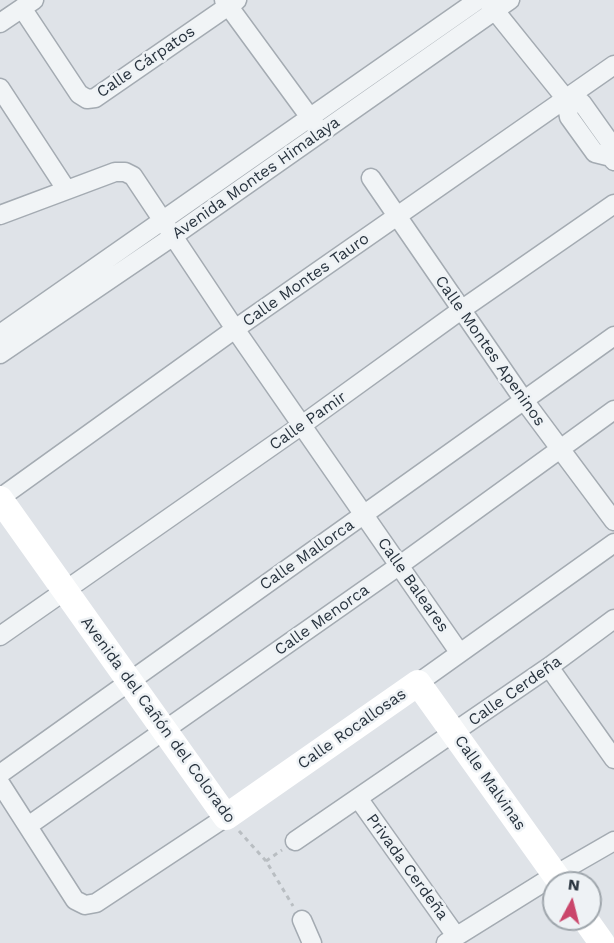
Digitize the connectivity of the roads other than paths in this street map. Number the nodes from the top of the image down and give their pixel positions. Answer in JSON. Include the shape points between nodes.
{"nodes":[{"id":1,"x":478,"y":0,"type":"edge"},
{"id":2,"x":510,"y":0,"type":"edge"},
{"id":3,"x":229,"y":2,"type":"edge"},
{"id":4,"x":28,"y":4,"type":"edge"},
{"id":5,"x":490,"y":6,"type":"edge"},
{"id":6,"x":0,"y":23,"type":"edge"},
{"id":7,"x":614,"y":65,"type":"edge"},
{"id":8,"x":0,"y":87,"type":"edge"},
{"id":9,"x":566,"y":99,"type":"junction"},
{"id":10,"x":309,"y":117,"type":"junction"},
{"id":11,"x":321,"y":133,"type":"junction"},
{"id":12,"x":612,"y":159,"type":"edge"},
{"id":13,"x":371,"y":178,"type":"dead end"},
{"id":14,"x":66,"y":189,"type":"junction"},
{"id":15,"x":614,"y":204,"type":"edge"},
{"id":16,"x":0,"y":215,"type":"edge"},
{"id":17,"x":398,"y":215,"type":"junction"},
{"id":18,"x":167,"y":230,"type":"junction"},
{"id":19,"x":461,"y":310,"type":"junction"},
{"id":20,"x":235,"y":329,"type":"junction"},
{"id":21,"x":0,"y":334,"type":"edge"},
{"id":22,"x":614,"y":336,"type":"edge"},
{"id":23,"x":0,"y":354,"type":"edge"},
{"id":24,"x":523,"y":399,"type":"junction"},
{"id":25,"x":614,"y":410,"type":"edge"},
{"id":26,"x":302,"y":425,"type":"junction"},
{"id":27,"x":559,"y":449,"type":"junction"},
{"id":28,"x":0,"y":499,"type":"edge"},
{"id":29,"x":363,"y":516,"type":"junction"},
{"id":30,"x":614,"y":521,"type":"edge"},
{"id":31,"x":614,"y":543,"type":"edge"},
{"id":32,"x":400,"y":565,"type":"junction"},
{"id":33,"x":65,"y":591,"type":"junction"},
{"id":34,"x":614,"y":619,"type":"edge"},
{"id":35,"x":0,"y":636,"type":"edge"},
{"id":36,"x":459,"y":652,"type":"junction"},
{"id":37,"x":549,"y":667,"type":"junction"},
{"id":38,"x":129,"y":680,"type":"junction"},
{"id":39,"x":418,"y":683,"type":"junction"},
{"id":40,"x":164,"y":731,"type":"junction"},
{"id":41,"x":455,"y":733,"type":"junction"},
{"id":42,"x":614,"y":759,"type":"edge"},
{"id":43,"x":0,"y":774,"type":"edge"},
{"id":44,"x":0,"y":783,"type":"edge"},
{"id":45,"x":358,"y":798,"type":"junction"},
{"id":46,"x":226,"y":816,"type":"junction"},
{"id":47,"x":28,"y":826,"type":"junction"},
{"id":48,"x":295,"y":841,"type":"dead end"},
{"id":49,"x":614,"y":841,"type":"edge"},
{"id":50,"x":552,"y":871,"type":"edge"},
{"id":51,"x":570,"y":871,"type":"edge"},
{"id":52,"x":542,"y":888,"type":"edge"},
{"id":53,"x":302,"y":920,"type":"road end"},
{"id":54,"x":451,"y":940,"type":"edge"},
{"id":55,"x":312,"y":943,"type":"edge"}],
"edges":[{"from":1,"to":10,"type":"street","name":"Avenida Montes Himalaya"},
{"from":2,"to":5,"type":"street","name":"Avenida Montes Himalaya"},
{"from":3,"to":4,"type":"street","name":"Calle Cárpatos","via":[[95,98],[87,99],[79,94]]},
{"from":3,"to":10,"type":"street"},
{"from":4,"to":6,"type":"street"},
{"from":5,"to":9,"type":"street"},
{"from":5,"to":11,"type":"street","name":"Avenida Montes Himalaya"},
{"from":7,"to":9,"type":"street","name":"Calle Montes Tauro"},
{"from":8,"to":14,"type":"street"},
{"from":9,"to":12,"type":"street","via":[[569,117],[595,153]]},
{"from":9,"to":17,"type":"street","name":"Calle Montes Tauro"},
{"from":10,"to":11,"type":"street"},
{"from":10,"to":18,"type":"street","name":"Avenida Montes Himalaya"},
{"from":11,"to":18,"type":"street","name":"Avenida Montes Himalaya"},
{"from":13,"to":17,"type":"street","name":"Calle Montes Apeninos"},
{"from":14,"to":16,"type":"street"},
{"from":14,"to":18,"type":"street","name":"Calle Baleares","via":[[125,172],[133,176]]},
{"from":15,"to":19,"type":"street","name":"Calle Pamir"},
{"from":17,"to":19,"type":"street","name":"Calle Montes Apeninos"},
{"from":17,"to":20,"type":"street","name":"Calle Montes Tauro"},
{"from":18,"to":20,"type":"street","name":"Calle Baleares"},
{"from":18,"to":21,"type":"street","name":"Avenida Montes Himalaya"},
{"from":18,"to":23,"type":"street","name":"Avenida Montes Himalaya"},
{"from":19,"to":24,"type":"street","name":"Calle Montes Apeninos"},
{"from":19,"to":26,"type":"street","name":"Calle Pamir"},
{"from":20,"to":26,"type":"street","name":"Calle Baleares"},
{"from":20,"to":28,"type":"street","name":"Calle Montes Tauro"},
{"from":22,"to":24,"type":"street","name":"Calle Mallorca"},
{"from":24,"to":27,"type":"street","name":"Calle Montes Apeninos"},
{"from":24,"to":29,"type":"street","name":"Calle Mallorca"},
{"from":25,"to":27,"type":"street","name":"Calle Menorca"},
{"from":26,"to":29,"type":"street","name":"Calle Baleares"},
{"from":26,"to":33,"type":"street","name":"Calle Pamir"},
{"from":27,"to":30,"type":"street","name":"Calle Montes Apeninos"},
{"from":27,"to":32,"type":"street","name":"Calle Menorca"},
{"from":28,"to":33,"type":"main road","name":"Avenida del Cañón del Colorado"},
{"from":29,"to":32,"type":"street","name":"Calle Baleares"},
{"from":29,"to":38,"type":"street","name":"Calle Mallorca"},
{"from":31,"to":36,"type":"street","name":"Calle Rocallosas"},
{"from":32,"to":36,"type":"street","name":"Calle Baleares"},
{"from":32,"to":40,"type":"street","name":"Calle Menorca"},
{"from":33,"to":35,"type":"street","name":"Calle Pamir"},
{"from":33,"to":38,"type":"main road","name":"Avenida del Cañón del Colorado"},
{"from":34,"to":37,"type":"street","name":"Calle Cerdeña"},
{"from":36,"to":39,"type":"street","name":"Calle Rocallosas"},
{"from":37,"to":41,"type":"street","name":"Calle Cerdeña"},
{"from":37,"to":42,"type":"street"},
{"from":38,"to":40,"type":"main road","name":"Avenida del Cañón del Colorado"},
{"from":38,"to":43,"type":"street","name":"Calle Mallorca"},
{"from":39,"to":41,"type":"main road","name":"Calle Malvinas"},
{"from":39,"to":46,"type":"main road","name":"Calle Rocallosas"},
{"from":40,"to":46,"type":"main road","name":"Avenida del Cañón del Colorado"},
{"from":40,"to":47,"type":"street","name":"Calle Menorca"},
{"from":41,"to":45,"type":"street","name":"Calle Cerdeña"},
{"from":41,"to":50,"type":"main road","name":"Calle Malvinas"},
{"from":44,"to":47,"type":"street"},
{"from":45,"to":48,"type":"street","name":"Calle Cerdeña"},
{"from":45,"to":54,"type":"street","name":"Privada Cerdeña"},
{"from":46,"to":47,"type":"street","name":"Calle Rocallosas","via":[[96,903],[85,904],[75,900]]},
{"from":49,"to":51,"type":"street"},
{"from":52,"to":54,"type":"street"},
{"from":53,"to":55,"type":"street"}]}
